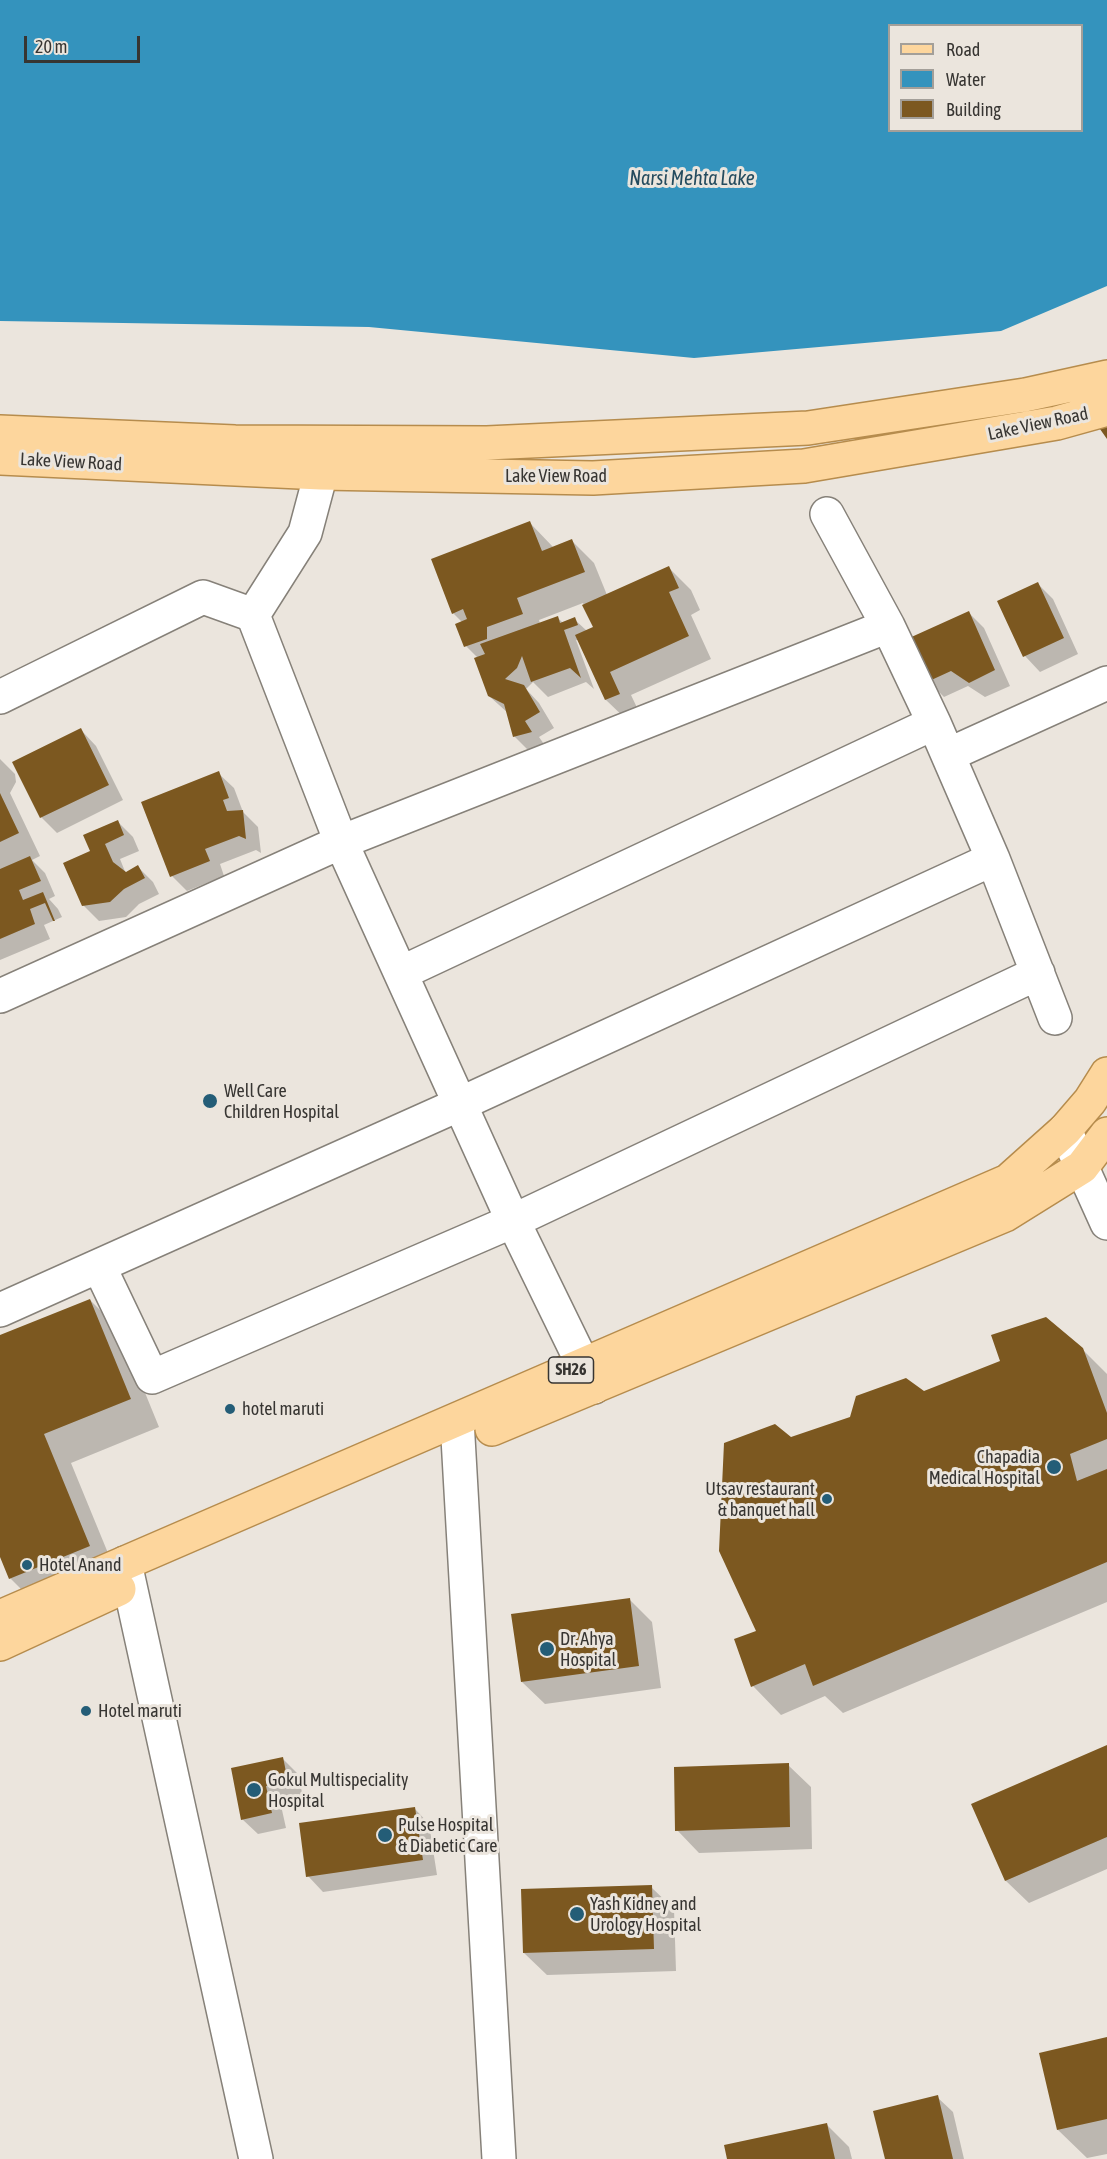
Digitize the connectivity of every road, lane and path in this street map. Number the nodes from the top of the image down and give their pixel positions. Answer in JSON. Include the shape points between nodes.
{"nodes":[{"id":1,"x":1107,"y":377,"type":"edge"},
{"id":2,"x":1107,"y":409,"type":"edge"},
{"id":3,"x":797,"y":428,"type":"junction"},
{"id":4,"x":0,"y":432,"type":"edge"},
{"id":5,"x":0,"y":458,"type":"edge"},
{"id":6,"x":323,"y":458,"type":"junction"},
{"id":7,"x":804,"y":466,"type":"junction"},
{"id":8,"x":826,"y":514,"type":"dead end"},
{"id":9,"x":252,"y":615,"type":"junction"},
{"id":10,"x":888,"y":626,"type":"junction"},
{"id":11,"x":1107,"y":683,"type":"edge"},
{"id":12,"x":0,"y":697,"type":"edge"},
{"id":13,"x":934,"y":723,"type":"junction"},
{"id":14,"x":948,"y":755,"type":"junction"},
{"id":15,"x":341,"y":842,"type":"junction"},
{"id":16,"x":993,"y":859,"type":"junction"},
{"id":17,"x":401,"y":973,"type":"junction"},
{"id":18,"x":1038,"y":973,"type":"junction"},
{"id":19,"x":0,"y":996,"type":"edge"},
{"id":20,"x":1055,"y":1018,"type":"dead end"},
{"id":21,"x":1107,"y":1074,"type":"edge"},
{"id":22,"x":460,"y":1104,"type":"junction"},
{"id":23,"x":1065,"y":1130,"type":"junction"},
{"id":24,"x":1107,"y":1134,"type":"edge"},
{"id":25,"x":1082,"y":1167,"type":"junction"},
{"id":26,"x":513,"y":1221,"type":"junction"},
{"id":27,"x":1107,"y":1223,"type":"edge"},
{"id":28,"x":99,"y":1266,"type":"junction"},
{"id":29,"x":0,"y":1310,"type":"edge"},
{"id":30,"x":589,"y":1376,"type":"junction"},
{"id":31,"x":458,"y":1431,"type":"junction"},
{"id":32,"x":127,"y":1574,"type":"junction"},
{"id":33,"x":0,"y":1617,"type":"edge"},
{"id":34,"x":0,"y":1644,"type":"edge"},
{"id":35,"x":256,"y":2159,"type":"edge"},
{"id":36,"x":499,"y":2159,"type":"edge"}],
"edges":[{"from":1,"to":3,"type":"main road","name":"Lake View Road","via":[[1025,395]]},
{"from":2,"to":7,"type":"main road","name":"Lake View Road","via":[[1057,423]]},
{"from":3,"to":6,"type":"main road","name":"Lake View Road","via":[[487,443]]},
{"from":3,"to":7,"type":"main road"},
{"from":4,"to":6,"type":"main road","name":"Lake View Road","via":[[235,442]]},
{"from":5,"to":6,"type":"main road","name":"Lake View Road"},
{"from":6,"to":7,"type":"main road","name":"Lake View Road","via":[[593,478]]},
{"from":6,"to":9,"type":"street","via":[[305,533]]},
{"from":8,"to":10,"type":"street"},
{"from":9,"to":12,"type":"street","via":[[203,597]]},
{"from":9,"to":15,"type":"street"},
{"from":10,"to":13,"type":"street"},
{"from":10,"to":15,"type":"street"},
{"from":11,"to":14,"type":"street"},
{"from":13,"to":14,"type":"street"},
{"from":13,"to":17,"type":"street"},
{"from":14,"to":16,"type":"street"},
{"from":15,"to":17,"type":"street"},
{"from":15,"to":19,"type":"street"},
{"from":16,"to":18,"type":"street"},
{"from":16,"to":22,"type":"street"},
{"from":17,"to":22,"type":"street"},
{"from":18,"to":20,"type":"street"},
{"from":18,"to":26,"type":"street"},
{"from":21,"to":23,"type":"main road","number":"SH26"},
{"from":22,"to":26,"type":"street"},
{"from":22,"to":28,"type":"street"},
{"from":23,"to":25,"type":"street"},
{"from":23,"to":30,"type":"main road","number":"SH26","via":[[1008,1181]]},
{"from":24,"to":25,"type":"main road","number":"SH26"},
{"from":25,"to":27,"type":"street"},
{"from":25,"to":30,"type":"main road","number":"SH26","via":[[1005,1215]]},
{"from":26,"to":28,"type":"street","via":[[152,1377]]},
{"from":26,"to":30,"type":"street"},
{"from":28,"to":29,"type":"street"},
{"from":30,"to":31,"type":"main road","number":"SH26"},
{"from":31,"to":32,"type":"main road","number":"SH26"},
{"from":31,"to":36,"type":"street"},
{"from":32,"to":33,"type":"main road","number":"SH26"},
{"from":32,"to":34,"type":"main road","number":"SH26"},
{"from":32,"to":35,"type":"street"}]}
